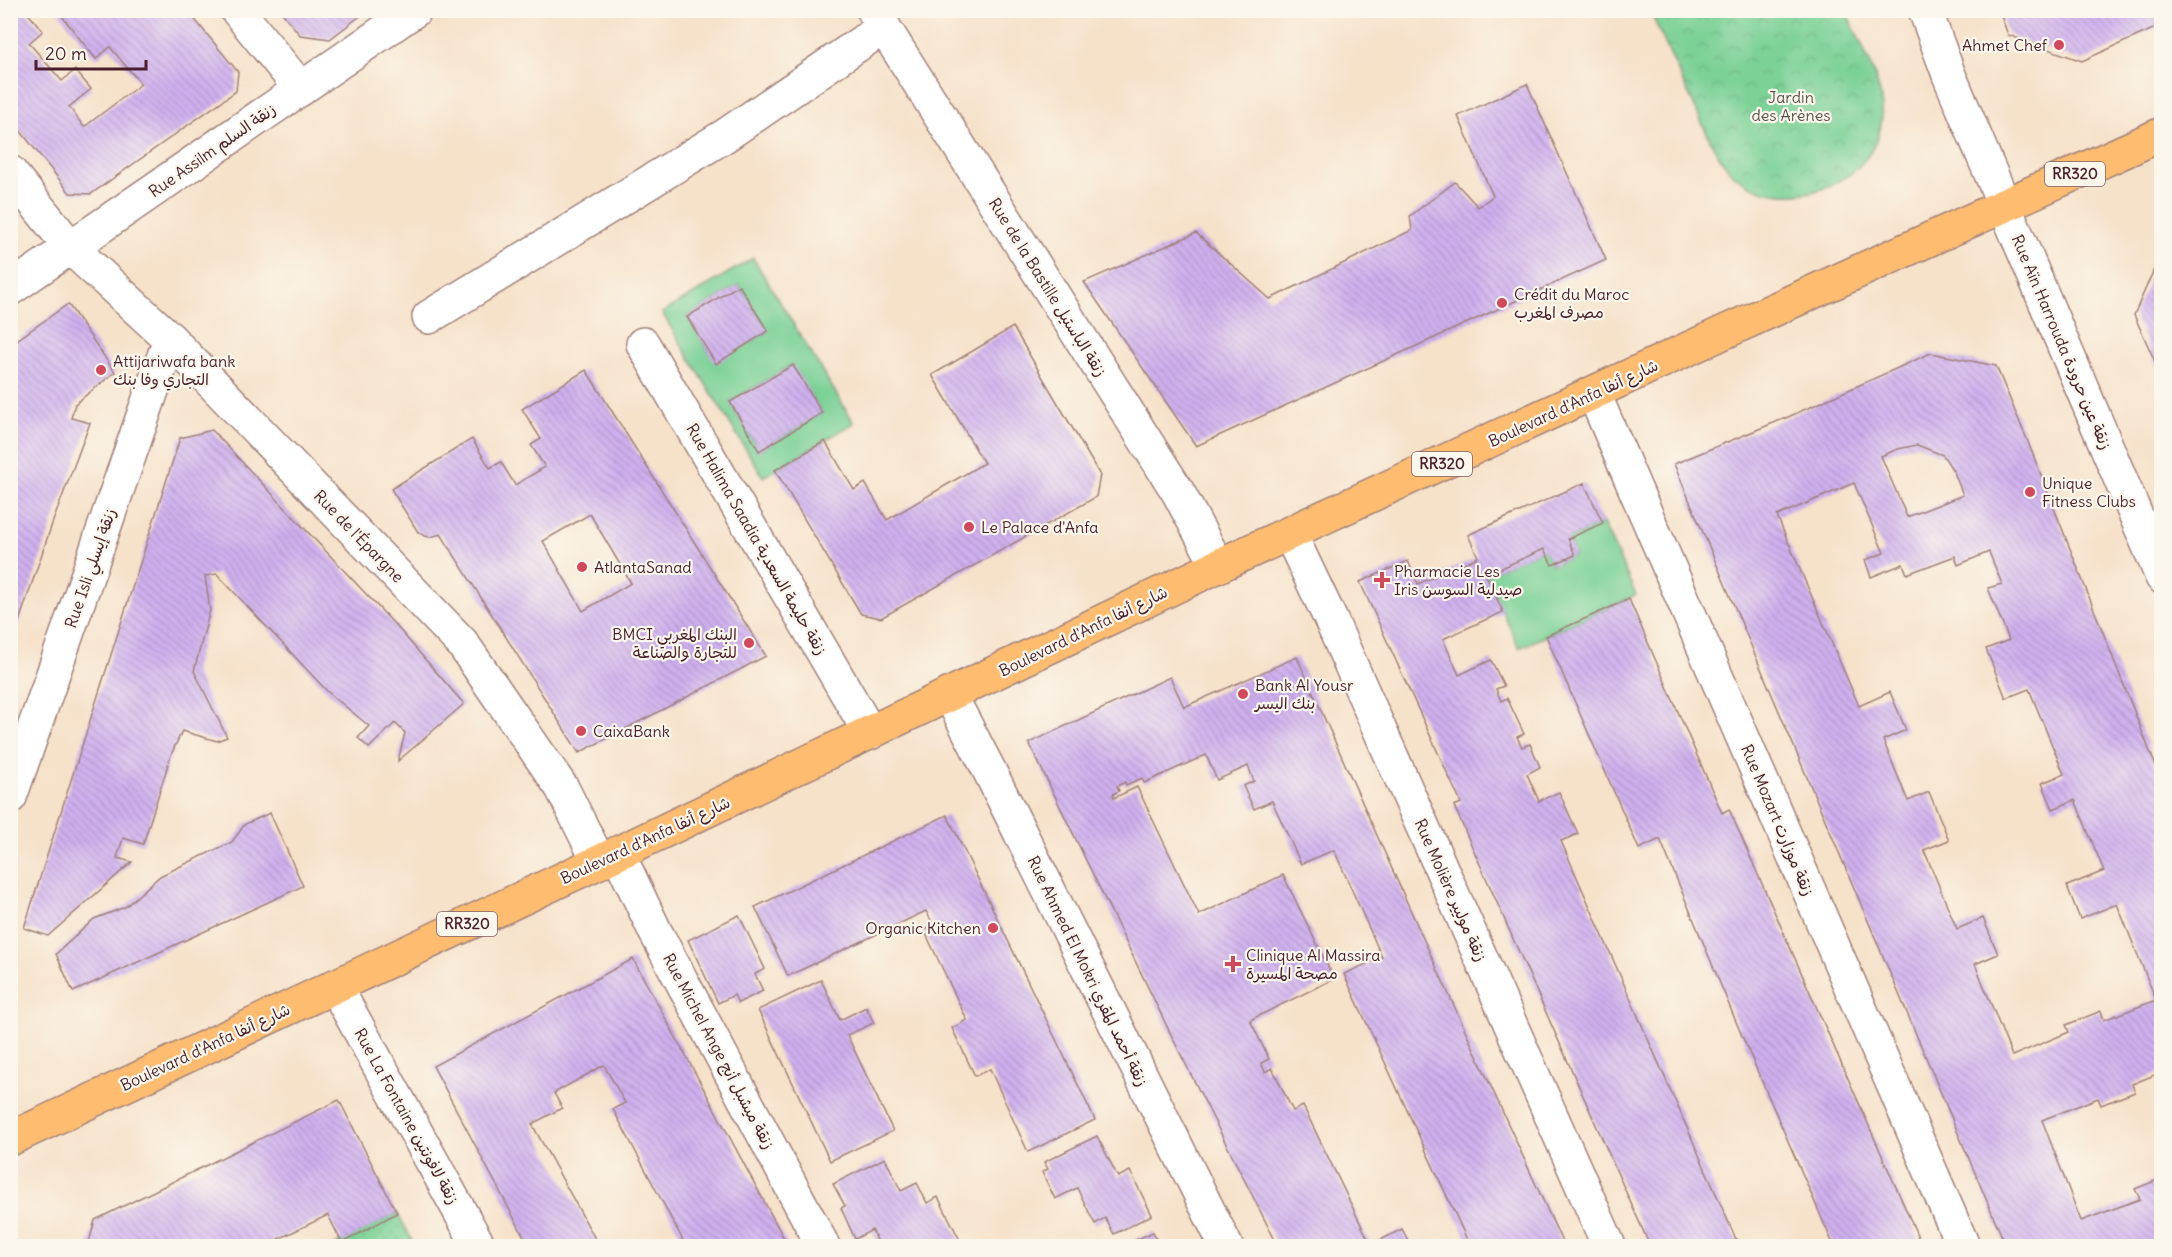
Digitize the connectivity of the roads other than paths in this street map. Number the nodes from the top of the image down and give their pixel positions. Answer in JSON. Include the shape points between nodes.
{"nodes":[{"id":1,"x":237,"y":10,"type":"edge"},
{"id":2,"x":415,"y":10,"type":"edge"},
{"id":3,"x":1925,"y":10,"type":"edge"},
{"id":4,"x":878,"y":19,"type":"edge"},
{"id":5,"x":301,"y":89,"type":"junction"},
{"id":6,"x":2162,"y":134,"type":"edge"},
{"id":7,"x":10,"y":171,"type":"edge"},
{"id":8,"x":2005,"y":205,"type":"junction"},
{"id":9,"x":71,"y":248,"type":"junction"},
{"id":10,"x":10,"y":289,"type":"edge"},
{"id":11,"x":429,"y":317,"type":"dead end"},
{"id":12,"x":170,"y":339,"type":"junction"},
{"id":13,"x":643,"y":344,"type":"dead end"},
{"id":14,"x":1594,"y":394,"type":"junction"},
{"id":15,"x":1290,"y":534,"type":"junction"},
{"id":16,"x":1218,"y":566,"type":"junction"},
{"id":17,"x":2162,"y":578,"type":"edge"},
{"id":18,"x":950,"y":695,"type":"junction"},
{"id":19,"x":870,"y":733,"type":"junction"},
{"id":20,"x":11,"y":794,"type":"edge"},
{"id":21,"x":609,"y":857,"type":"junction"},
{"id":22,"x":335,"y":986,"type":"junction"},
{"id":23,"x":10,"y":1139,"type":"edge"},
{"id":24,"x":479,"y":1246,"type":"edge"},
{"id":25,"x":823,"y":1246,"type":"edge"},
{"id":26,"x":1226,"y":1246,"type":"edge"},
{"id":27,"x":1609,"y":1246,"type":"edge"},
{"id":28,"x":1963,"y":1246,"type":"edge"}],
"edges":[{"from":1,"to":5,"type":"street"},
{"from":2,"to":5,"type":"street","name":"Rue Assilm زنقة السلم"},
{"from":3,"to":8,"type":"street","name":"Rue Aïn Harrouda زنقة عين حرودة"},
{"from":4,"to":11,"type":"street","via":[[726,135]]},
{"from":4,"to":16,"type":"street","name":"Rue de la Bastille زنقة الباستيل","via":[[1178,492]]},
{"from":5,"to":9,"type":"street","name":"Rue Assilm زنقة السلم"},
{"from":6,"to":8,"type":"main road","name":"Boulevard d'Anfa شارع أنفا","number":"RR320"},
{"from":7,"to":9,"type":"street","name":"Rue de l'Épargne"},
{"from":8,"to":14,"type":"main road","name":"Boulevard d'Anfa شارع أنفا","number":"RR320"},
{"from":8,"to":17,"type":"street","name":"Rue Aïn Harrouda زنقة عين حرودة"},
{"from":9,"to":10,"type":"street","name":"Rue Assilm زنقة السلم"},
{"from":9,"to":12,"type":"street","name":"Rue de l'Épargne"},
{"from":12,"to":20,"type":"street","name":"Rue Isli زنقة إيسلي"},
{"from":12,"to":21,"type":"street","name":"Rue de l'Épargne","via":[[462,643]]},
{"from":13,"to":19,"type":"street","name":"Rue Halima Saadia زنقة حليمة السعدية"},
{"from":14,"to":15,"type":"main road","name":"Boulevard d'Anfa شارع أنفا","number":"RR320"},
{"from":14,"to":28,"type":"street","name":"Rue Mozart زنقة موزارت"},
{"from":15,"to":16,"type":"main road","name":"Boulevard d'Anfa شارع أنفا","number":"RR320"},
{"from":15,"to":27,"type":"street","name":"Rue Molière زنقة موليير"},
{"from":16,"to":18,"type":"main road","name":"Boulevard d'Anfa شارع أنفا","number":"RR320"},
{"from":18,"to":19,"type":"main road","name":"Boulevard d'Anfa شارع أنفا","number":"RR320"},
{"from":18,"to":26,"type":"street","name":"Rue Ahmed El Mokri زنقة أحمد المقري"},
{"from":19,"to":21,"type":"main road","name":"Boulevard d'Anfa شارع أنفا","number":"RR320"},
{"from":21,"to":22,"type":"main road","name":"Boulevard d'Anfa شارع أنفا","number":"RR320"},
{"from":21,"to":25,"type":"street","name":"Rue Michel Ange زنقة ميشبل أنج","via":[[655,931]]},
{"from":22,"to":23,"type":"main road","name":"Boulevard d'Anfa شارع أنفا","number":"RR320"},
{"from":22,"to":24,"type":"street","name":"Rue La Fontaine زنقة لافونتين"}]}
